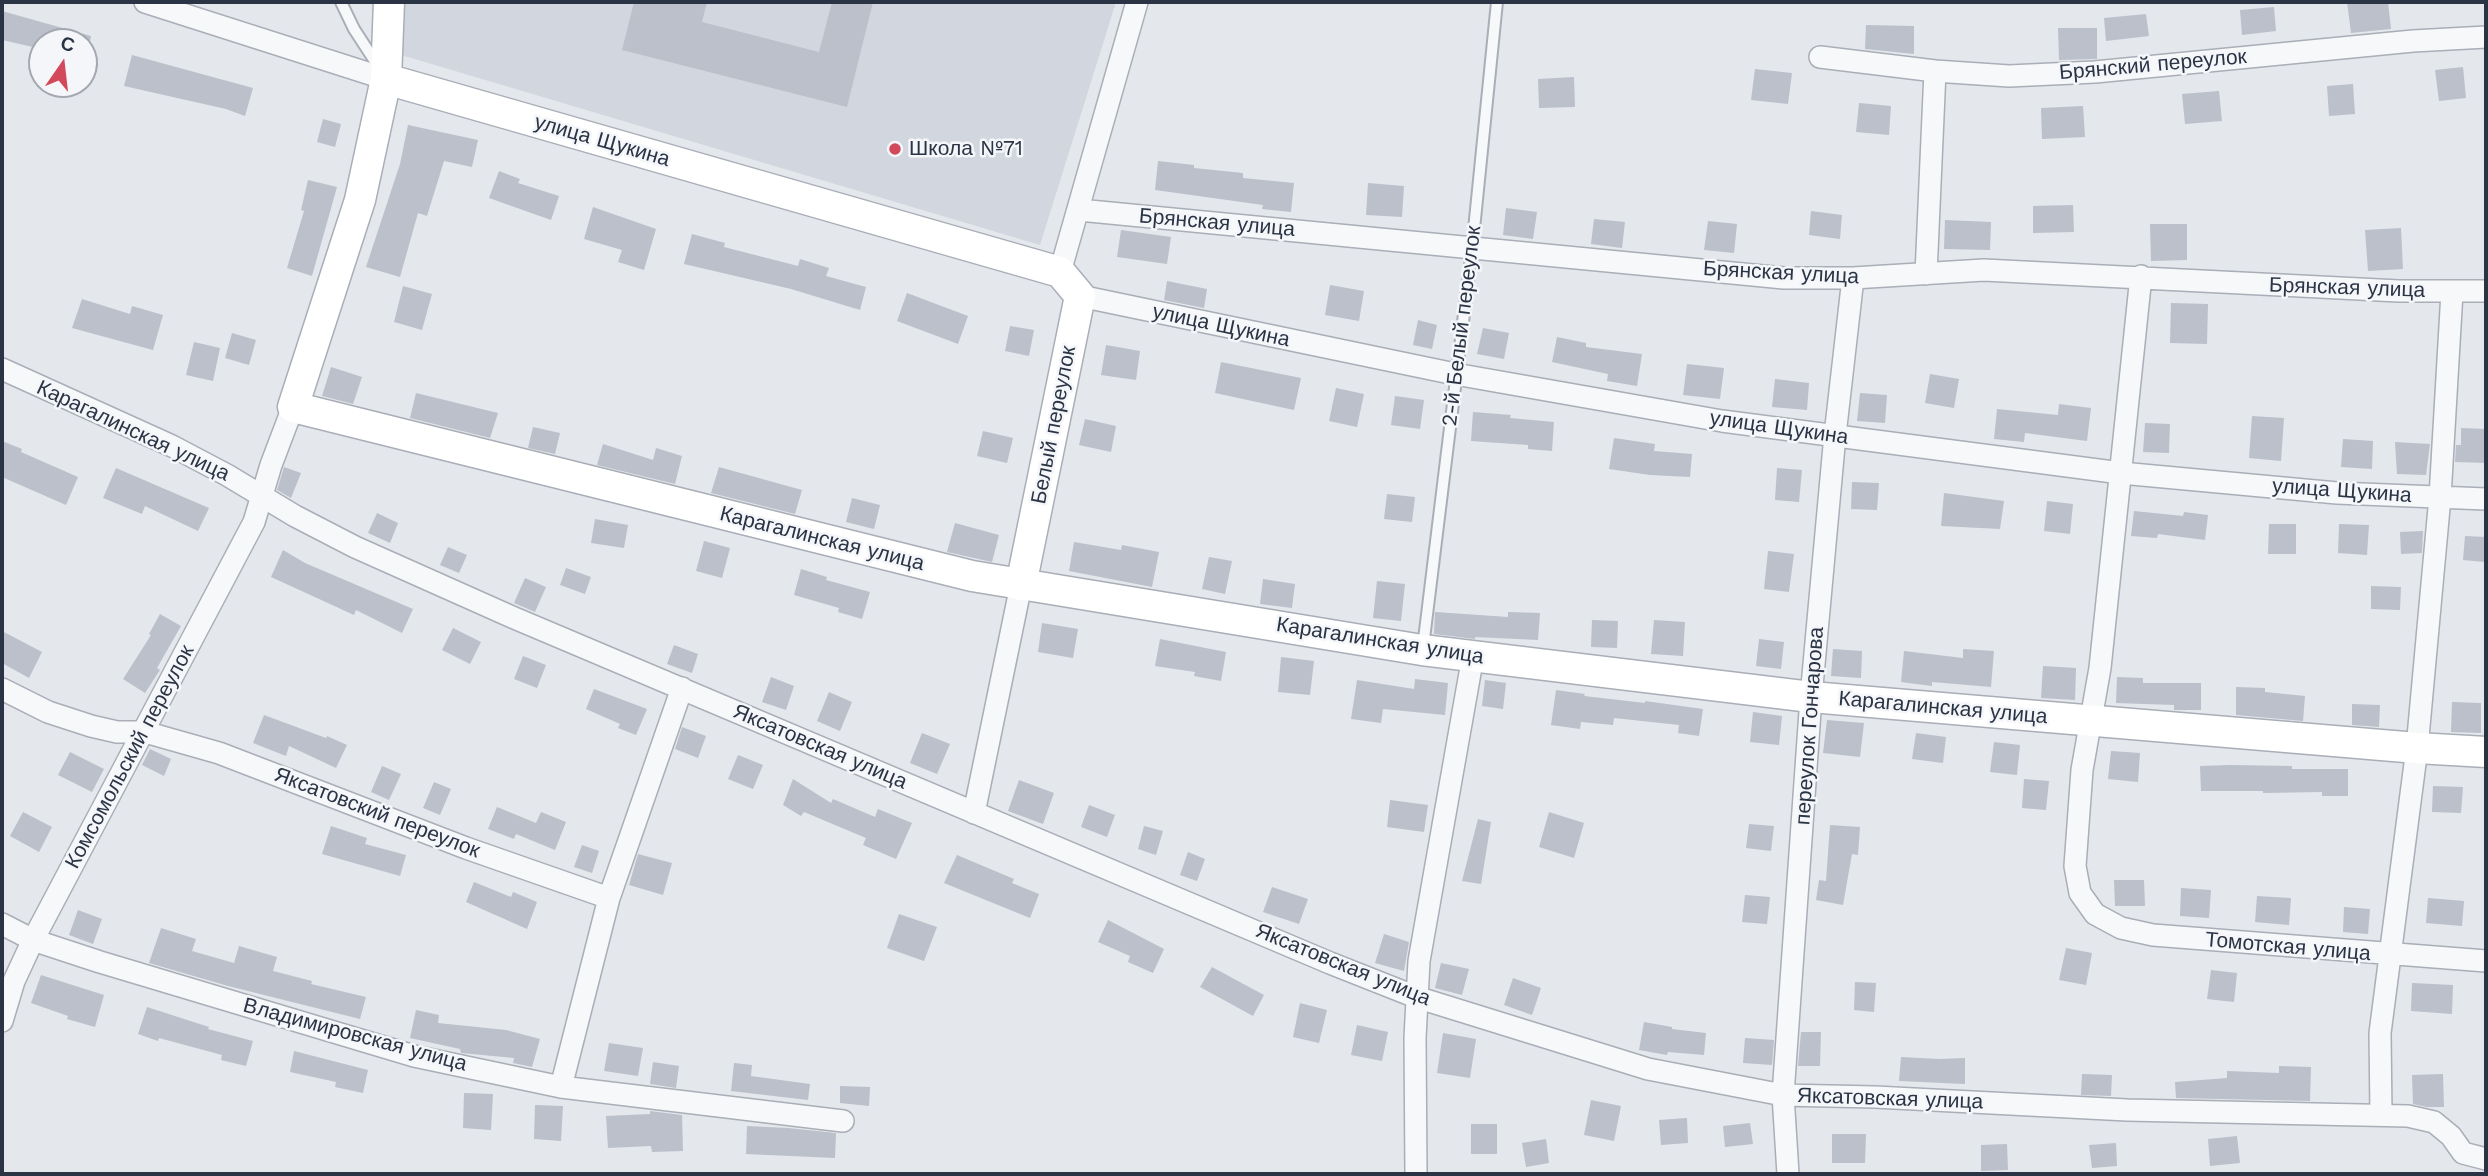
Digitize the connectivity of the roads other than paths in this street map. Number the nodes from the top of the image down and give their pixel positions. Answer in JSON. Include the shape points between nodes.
{"nodes":[{"id":1,"x":145,"y":2,"type":"edge"},
{"id":2,"x":341,"y":2,"type":"edge"},
{"id":3,"x":389,"y":2,"type":"edge"},
{"id":4,"x":1137,"y":2,"type":"edge"},
{"id":5,"x":1496,"y":2,"type":"edge"},
{"id":6,"x":2486,"y":37,"type":"edge"},
{"id":7,"x":1820,"y":57,"type":"dead end"},
{"id":8,"x":1935,"y":71,"type":"junction"},
{"id":9,"x":386,"y":79,"type":"junction"},
{"id":10,"x":1079,"y":210,"type":"junction"},
{"id":11,"x":1472,"y":249,"type":"junction"},
{"id":12,"x":1060,"y":272,"type":"junction"},
{"id":13,"x":1926,"y":274,"type":"junction"},
{"id":14,"x":2141,"y":276,"type":"junction"},
{"id":15,"x":1853,"y":278,"type":"junction"},
{"id":16,"x":2486,"y":291,"type":"edge"},
{"id":17,"x":2452,"y":292,"type":"junction"},
{"id":18,"x":1080,"y":296,"type":"junction"},
{"id":19,"x":2,"y":369,"type":"edge"},
{"id":20,"x":1455,"y":374,"type":"junction"},
{"id":21,"x":293,"y":407,"type":"junction"},
{"id":22,"x":1835,"y":435,"type":"junction"},
{"id":23,"x":2121,"y":473,"type":"junction"},
{"id":24,"x":262,"y":495,"type":"junction"},
{"id":25,"x":2440,"y":497,"type":"junction"},
{"id":26,"x":2486,"y":499,"type":"edge"},
{"id":27,"x":1021,"y":585,"type":"junction"},
{"id":28,"x":1422,"y":650,"type":"junction"},
{"id":29,"x":1473,"y":656,"type":"junction"},
{"id":30,"x":682,"y":688,"type":"junction"},
{"id":31,"x":2,"y":689,"type":"edge"},
{"id":32,"x":1811,"y":697,"type":"junction"},
{"id":33,"x":2091,"y":720,"type":"junction"},
{"id":34,"x":145,"y":732,"type":"junction"},
{"id":35,"x":2417,"y":748,"type":"junction"},
{"id":36,"x":2486,"y":752,"type":"edge"},
{"id":37,"x":974,"y":813,"type":"junction"},
{"id":38,"x":609,"y":898,"type":"junction"},
{"id":39,"x":2,"y":924,"type":"edge"},
{"id":40,"x":33,"y":940,"type":"junction"},
{"id":41,"x":2390,"y":955,"type":"junction"},
{"id":42,"x":2486,"y":961,"type":"edge"},
{"id":43,"x":1416,"y":997,"type":"junction"},
{"id":44,"x":2,"y":1021,"type":"edge"},
{"id":45,"x":561,"y":1087,"type":"junction"},
{"id":46,"x":1783,"y":1095,"type":"junction"},
{"id":47,"x":2381,"y":1115,"type":"junction"},
{"id":48,"x":842,"y":1121,"type":"dead end"},
{"id":49,"x":2486,"y":1159,"type":"edge"},
{"id":50,"x":1416,"y":1174,"type":"edge"},
{"id":51,"x":1788,"y":1174,"type":"edge"}],
"edges":[{"from":1,"to":9,"type":"street","name":"улица Щукина"},
{"from":2,"to":9,"type":"lane"},
{"from":3,"to":9,"type":"street"},
{"from":4,"to":10,"type":"street"},
{"from":5,"to":11,"type":"lane","name":"2-й Белый переулок"},
{"from":6,"to":8,"type":"street","name":"Брянский переулок","via":[[2095,72],[2009,76]]},
{"from":7,"to":8,"type":"street","name":"Брянский переулок"},
{"from":8,"to":13,"type":"street"},
{"from":9,"to":12,"type":"street","name":"улица Щукина"},
{"from":9,"to":21,"type":"street","via":[[360,200]]},
{"from":10,"to":11,"type":"street","name":"Брянская улица"},
{"from":10,"to":12,"type":"street"},
{"from":11,"to":15,"type":"street","name":"Брянская улица","via":[[1784,278]]},
{"from":11,"to":20,"type":"lane","name":"2-й Белый переулок"},
{"from":12,"to":18,"type":"street"},
{"from":13,"to":14,"type":"street","name":"Брянская улица","via":[[1983,270]]},
{"from":13,"to":15,"type":"street","name":"Брянская улица"},
{"from":14,"to":17,"type":"street","name":"Брянская улица"},
{"from":14,"to":23,"type":"street"},
{"from":15,"to":22,"type":"street","name":"переулок Гончарова"},
{"from":16,"to":17,"type":"street","name":"Брянская улица"},
{"from":17,"to":25,"type":"street"},
{"from":18,"to":20,"type":"street","name":"улица Щукина"},
{"from":18,"to":27,"type":"street","name":"Белый переулок"},
{"from":19,"to":24,"type":"street","name":"Карагалинская улица","via":[[172,446]]},
{"from":20,"to":22,"type":"street","name":"улица Щукина","via":[[1722,421]]},
{"from":20,"to":28,"type":"lane","name":"2-й Белый переулок"},
{"from":21,"to":24,"type":"street","name":"Комсомольский переулок"},
{"from":21,"to":27,"type":"street","name":"Карагалинская улица"},
{"from":22,"to":23,"type":"street","name":"улица Щукина"},
{"from":22,"to":32,"type":"street","name":"переулок Гончарова"},
{"from":23,"to":25,"type":"street","name":"улица Щукина","via":[[2337,493]]},
{"from":23,"to":33,"type":"street"},
{"from":24,"to":30,"type":"street","name":"Яксатовская улица","via":[[355,547]]},
{"from":24,"to":34,"type":"street","name":"Комсомольский переулок","via":[[254,522]]},
{"from":25,"to":26,"type":"street","name":"улица Щукина"},
{"from":25,"to":35,"type":"street"},
{"from":27,"to":28,"type":"street","name":"Карагалинская улица"},
{"from":27,"to":37,"type":"street"},
{"from":28,"to":29,"type":"street","name":"Карагалинская улица"},
{"from":29,"to":32,"type":"street","name":"Карагалинская улица"},
{"from":29,"to":43,"type":"street"},
{"from":30,"to":37,"type":"street","name":"Яксатовская улица"},
{"from":30,"to":38,"type":"street"},
{"from":31,"to":34,"type":"street","name":"Яксатовский переулок","via":[[48,712],[91,726]]},
{"from":32,"to":33,"type":"street","name":"Карагалинская улица"},
{"from":32,"to":46,"type":"street","name":"переулок Гончарова"},
{"from":33,"to":35,"type":"street","name":"Карагалинская улица"},
{"from":33,"to":41,"type":"street","name":"Томотская улица","via":[[2075,866],[2080,892],[2095,914],[2121,929],[2152,935]]},
{"from":34,"to":38,"type":"street","name":"Яксатовский переулок","via":[[219,753]]},
{"from":34,"to":40,"type":"street","name":"Комсомольский переулок"},
{"from":35,"to":36,"type":"street","name":"Карагалинская улица"},
{"from":35,"to":41,"type":"street"},
{"from":37,"to":43,"type":"street","name":"Яксатовская улица"},
{"from":38,"to":45,"type":"street"},
{"from":39,"to":40,"type":"street","name":"Владимировская улица"},
{"from":40,"to":44,"type":"street","name":"Комсомольский переулок"},
{"from":40,"to":45,"type":"street","name":"Владимировская улица","via":[[414,1056]]},
{"from":41,"to":42,"type":"street","name":"Томотская улица"},
{"from":41,"to":47,"type":"street","via":[[2380,1033]]},
{"from":43,"to":46,"type":"street","name":"Яксатовская улица","via":[[1648,1069]]},
{"from":43,"to":50,"type":"street"},
{"from":45,"to":48,"type":"street","name":"Владимировская улица"},
{"from":46,"to":47,"type":"street","name":"Яксатовская улица"},
{"from":46,"to":51,"type":"street","name":"переулок Гончарова"},
{"from":47,"to":49,"type":"street","name":"Яксатовская улица","via":[[2434,1122],[2463,1153]]}]}
